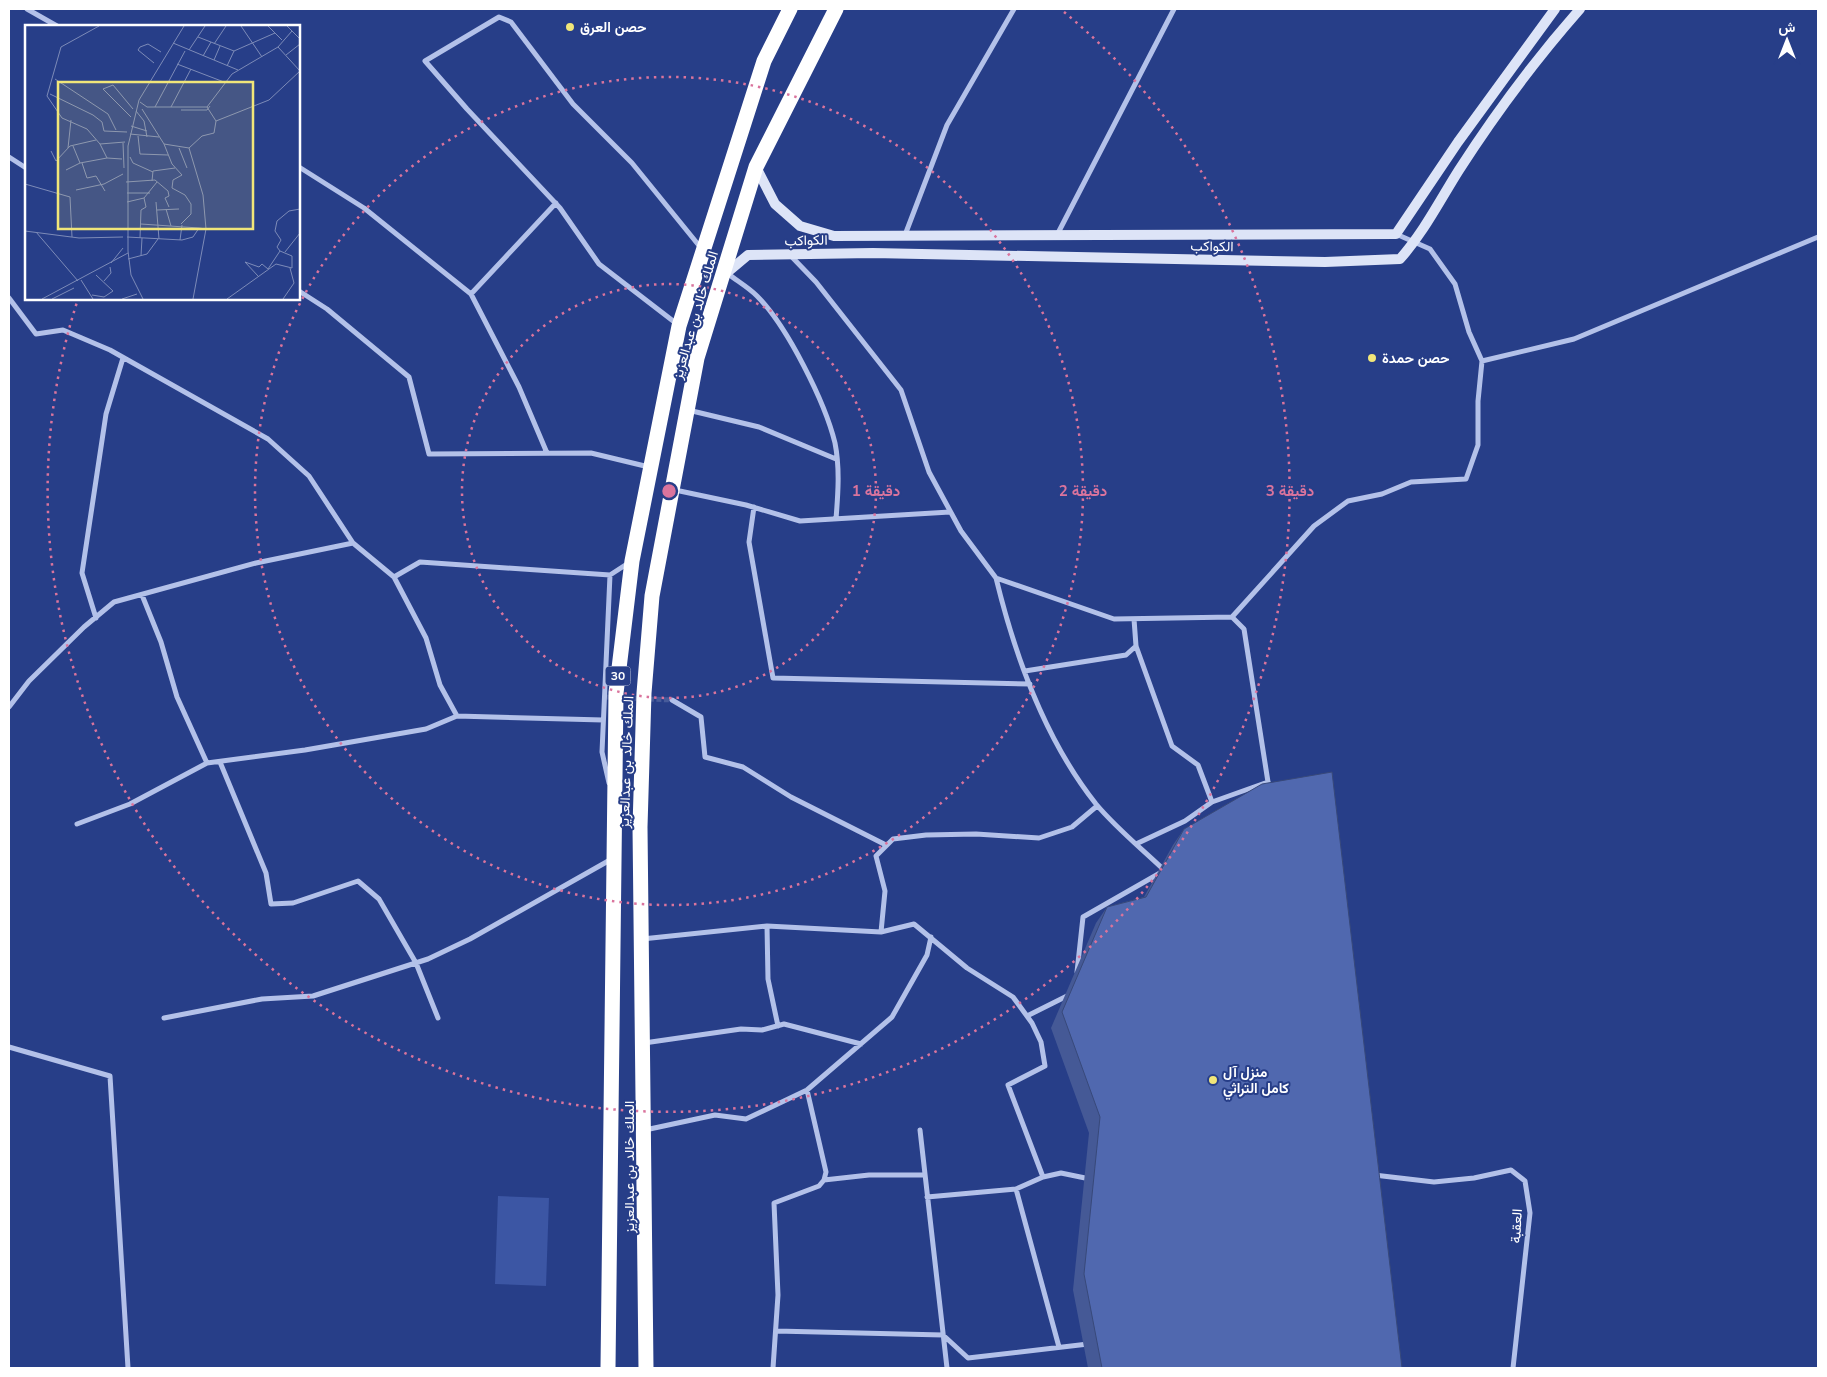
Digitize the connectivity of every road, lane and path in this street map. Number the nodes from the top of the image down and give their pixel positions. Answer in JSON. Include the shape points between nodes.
{"nodes":[{"id":1,"x":27,"y":9,"type":"edge"},
{"id":2,"x":790,"y":9,"type":"edge"},
{"id":3,"x":836,"y":9,"type":"edge"},
{"id":4,"x":1014,"y":9,"type":"edge"},
{"id":5,"x":1174,"y":9,"type":"edge"},
{"id":6,"x":1555,"y":9,"type":"edge"},
{"id":7,"x":1580,"y":9,"type":"edge"},
{"id":8,"x":55,"y":25,"type":"edge"},
{"id":9,"x":9,"y":157,"type":"edge"},
{"id":10,"x":25,"y":167,"type":"edge"},
{"id":11,"x":756,"y":167,"type":"junction"},
{"id":12,"x":300,"y":168,"type":"edge"},
{"id":13,"x":556,"y":203,"type":"junction"},
{"id":14,"x":1396,"y":234,"type":"junction"},
{"id":15,"x":1057,"y":235,"type":"junction"},
{"id":16,"x":905,"y":236,"type":"junction"},
{"id":17,"x":1818,"y":237,"type":"edge"},
{"id":18,"x":1415,"y":242,"type":"junction"},
{"id":19,"x":702,"y":250,"type":"junction"},
{"id":20,"x":789,"y":254,"type":"junction"},
{"id":21,"x":725,"y":275,"type":"junction"},
{"id":22,"x":300,"y":293,"type":"edge"},
{"id":23,"x":471,"y":294,"type":"junction"},
{"id":24,"x":9,"y":298,"type":"edge"},
{"id":25,"x":679,"y":326,"type":"junction"},
{"id":26,"x":123,"y":358,"type":"junction"},
{"id":27,"x":1482,"y":361,"type":"junction"},
{"id":28,"x":688,"y":409,"type":"junction"},
{"id":29,"x":547,"y":453,"type":"junction"},
{"id":30,"x":836,"y":459,"type":"junction"},
{"id":31,"x":650,"y":467,"type":"junction"},
{"id":32,"x":672,"y":490,"type":"junction"},
{"id":33,"x":754,"y":507,"type":"junction"},
{"id":34,"x":950,"y":512,"type":"junction"},
{"id":35,"x":836,"y":519,"type":"junction"},
{"id":36,"x":353,"y":543,"type":"junction"},
{"id":37,"x":632,"y":561,"type":"junction"},
{"id":38,"x":610,"y":575,"type":"junction"},
{"id":39,"x":394,"y":577,"type":"junction"},
{"id":40,"x":996,"y":578,"type":"junction"},
{"id":41,"x":142,"y":595,"type":"junction"},
{"id":42,"x":1232,"y":617,"type":"junction"},
{"id":43,"x":96,"y":618,"type":"junction"},
{"id":44,"x":1134,"y":619,"type":"junction"},
{"id":45,"x":1136,"y":646,"type":"junction"},
{"id":46,"x":1025,"y":671,"type":"junction"},
{"id":47,"x":1030,"y":684,"type":"junction"},
{"id":48,"x":672,"y":700,"type":"tunnel mouth"},
{"id":49,"x":9,"y":707,"type":"edge"},
{"id":50,"x":457,"y":716,"type":"junction"},
{"id":51,"x":603,"y":720,"type":"junction"},
{"id":52,"x":220,"y":762,"type":"junction"},
{"id":53,"x":206,"y":763,"type":"junction"},
{"id":54,"x":1268,"y":782,"type":"junction"},
{"id":55,"x":1273,"y":791,"type":"edge"},
{"id":56,"x":1212,"y":802,"type":"junction"},
{"id":57,"x":614,"y":804,"type":"junction"},
{"id":58,"x":1097,"y":806,"type":"junction"},
{"id":59,"x":77,"y":824,"type":"dead end"},
{"id":60,"x":1136,"y":844,"type":"junction"},
{"id":61,"x":886,"y":845,"type":"junction"},
{"id":62,"x":613,"y":858,"type":"junction"},
{"id":63,"x":1165,"y":871,"type":"junction"},
{"id":64,"x":1166,"y":878,"type":"edge"},
{"id":65,"x":767,"y":926,"type":"junction"},
{"id":66,"x":881,"y":932,"type":"junction"},
{"id":67,"x":931,"y":938,"type":"junction"},
{"id":68,"x":642,"y":939,"type":"junction"},
{"id":69,"x":416,"y":963,"type":"junction"},
{"id":70,"x":1075,"y":983,"type":"edge"},
{"id":71,"x":1074,"y":992,"type":"edge"},
{"id":72,"x":1027,"y":1016,"type":"junction"},
{"id":73,"x":164,"y":1018,"type":"dead end"},
{"id":74,"x":438,"y":1018,"type":"dead end"},
{"id":75,"x":778,"y":1026,"type":"junction"},
{"id":76,"x":644,"y":1043,"type":"junction"},
{"id":77,"x":861,"y":1044,"type":"junction"},
{"id":78,"x":9,"y":1047,"type":"edge"},
{"id":79,"x":808,"y":1090,"type":"junction"},
{"id":80,"x":645,"y":1130,"type":"junction"},
{"id":81,"x":920,"y":1130,"type":"dead end"},
{"id":82,"x":1372,"y":1166,"type":"edge"},
{"id":83,"x":925,"y":1175,"type":"junction"},
{"id":84,"x":1373,"y":1175,"type":"junction"},
{"id":85,"x":1043,"y":1177,"type":"junction"},
{"id":86,"x":824,"y":1180,"type":"junction"},
{"id":87,"x":1099,"y":1181,"type":"edge"},
{"id":88,"x":1374,"y":1184,"type":"edge"},
{"id":89,"x":1016,"y":1189,"type":"junction"},
{"id":90,"x":927,"y":1197,"type":"junction"},
{"id":91,"x":776,"y":1331,"type":"junction"},
{"id":92,"x":943,"y":1335,"type":"junction"},
{"id":93,"x":1099,"y":1343,"type":"edge"},
{"id":94,"x":1059,"y":1347,"type":"junction"},
{"id":95,"x":128,"y":1368,"type":"edge"},
{"id":96,"x":608,"y":1368,"type":"edge"},
{"id":97,"x":646,"y":1368,"type":"edge"},
{"id":98,"x":773,"y":1368,"type":"edge"},
{"id":99,"x":947,"y":1368,"type":"edge"},
{"id":100,"x":1512,"y":1368,"type":"edge"}],
"edges":[{"from":1,"to":8,"type":"street"},
{"from":2,"to":19,"type":"highway","name":"الملك خالد بن عبدالعزيز","number":"30","via":[[764,61]]},
{"from":3,"to":11,"type":"highway","name":"الملك خالد بن عبدالعزيز","number":"30"},
{"from":4,"to":16,"type":"street","via":[[947,125]]},
{"from":5,"to":15,"type":"street"},
{"from":6,"to":14,"type":"street"},
{"from":7,"to":18,"type":"street","name":"الكواكب","via":[[1552,41],[1460,169]]},
{"from":9,"to":10,"type":"street"},
{"from":11,"to":16,"type":"street","name":"الكواكب","via":[[775,204],[800,226],[834,236]]},
{"from":11,"to":21,"type":"highway","name":"الملك خالد بن عبدالعزيز","number":"30"},
{"from":12,"to":23,"type":"street","via":[[364,208]]},
{"from":13,"to":19,"type":"street","via":[[425,62],[499,16],[511,22],[574,104],[632,163]]},
{"from":13,"to":23,"type":"street"},
{"from":13,"to":25,"type":"street","via":[[599,264]]},
{"from":14,"to":15,"type":"street","name":"الكواكب"},
{"from":14,"to":18,"type":"street"},
{"from":15,"to":16,"type":"street","name":"الكواكب"},
{"from":17,"to":27,"type":"street","via":[[1574,339]]},
{"from":18,"to":20,"type":"street","name":"الكواكب","via":[[1400,259],[1324,262]]},
{"from":18,"to":27,"type":"street","via":[[1430,249],[1455,284]]},
{"from":19,"to":25,"type":"highway","name":"الملك خالد بن عبدالعزيز","number":"30"},
{"from":20,"to":21,"type":"street","name":"الكواكب","via":[[748,255]]},
{"from":20,"to":34,"type":"street","via":[[822,289],[901,390],[929,472]]},
{"from":21,"to":28,"type":"highway","name":"الملك خالد بن عبدالعزيز","number":"30","via":[[697,358]]},
{"from":21,"to":30,"type":"street","via":[[757,296],[788,338],[820,403],[835,443]]},
{"from":22,"to":29,"type":"street","via":[[327,309],[409,377],[428,454]]},
{"from":23,"to":29,"type":"street","via":[[519,387]]},
{"from":24,"to":26,"type":"street","via":[[36,334],[63,330]]},
{"from":25,"to":31,"type":"highway","name":"الملك خالد بن عبدالعزيز","number":"30"},
{"from":26,"to":36,"type":"street","via":[[268,439],[309,476]]},
{"from":26,"to":43,"type":"street","via":[[106,414],[82,573]]},
{"from":27,"to":42,"type":"street","via":[[1478,445],[1466,479],[1411,482],[1382,494],[1348,501],[1314,526]]},
{"from":28,"to":30,"type":"street","via":[[759,427]]},
{"from":28,"to":32,"type":"highway","name":"الملك خالد بن عبدالعزيز","number":"30"},
{"from":29,"to":31,"type":"street","via":[[591,453]]},
{"from":30,"to":35,"type":"street","via":[[839,484]]},
{"from":31,"to":37,"type":"highway","name":"الملك خالد بن عبدالعزيز","number":"30"},
{"from":32,"to":33,"type":"street"},
{"from":32,"to":68,"type":"highway","name":"الملك خالد بن عبدالعزيز","number":"30","via":[[652,596],[644,693],[640,827]]},
{"from":33,"to":35,"type":"street","via":[[800,521]]},
{"from":33,"to":47,"type":"street","via":[[748,542],[773,678]]},
{"from":34,"to":35,"type":"street"},
{"from":34,"to":40,"type":"street","via":[[960,531]]},
{"from":36,"to":39,"type":"street"},
{"from":36,"to":41,"type":"street","via":[[256,563]]},
{"from":37,"to":38,"type":"street"},
{"from":37,"to":57,"type":"highway","name":"الملك خالد بن عبدالعزيز","number":"30","via":[[616,693]]},
{"from":38,"to":39,"type":"street","via":[[420,562]]},
{"from":38,"to":51,"type":"street"},
{"from":39,"to":50,"type":"street","via":[[426,638],[440,686]]},
{"from":40,"to":44,"type":"street","via":[[1114,619]]},
{"from":40,"to":46,"type":"street","via":[[1008,626]]},
{"from":41,"to":43,"type":"street","via":[[114,602]]},
{"from":41,"to":53,"type":"street","via":[[178,698]]},
{"from":42,"to":44,"type":"street"},
{"from":42,"to":54,"type":"street","via":[[1244,629]]},
{"from":43,"to":49,"type":"street","via":[[29,681]]},
{"from":44,"to":45,"type":"street"},
{"from":45,"to":46,"type":"street","via":[[1126,654]]},
{"from":45,"to":56,"type":"street","via":[[1172,746],[1198,765]]},
{"from":46,"to":47,"type":"street"},
{"from":47,"to":58,"type":"street","via":[[1072,772]]},
{"from":48,"to":61,"type":"street","via":[[701,717],[705,757],[743,767],[792,797]]},
{"from":50,"to":51,"type":"street"},
{"from":50,"to":52,"type":"street","via":[[426,729]]},
{"from":51,"to":57,"type":"street","via":[[602,752]]},
{"from":52,"to":53,"type":"street"},
{"from":52,"to":69,"type":"street","via":[[266,873],[271,904],[293,903],[358,881],[379,899]]},
{"from":53,"to":59,"type":"street","via":[[130,804]]},
{"from":54,"to":55,"type":"street"},
{"from":54,"to":56,"type":"street"},
{"from":56,"to":60,"type":"street","via":[[1185,821]]},
{"from":57,"to":62,"type":"highway","name":"الملك خالد بن عبدالعزيز","number":"30"},
{"from":58,"to":60,"type":"street"},
{"from":58,"to":61,"type":"street","via":[[1072,828],[1039,838],[926,835],[893,839]]},
{"from":60,"to":63,"type":"street"},
{"from":61,"to":66,"type":"street","via":[[876,856],[884,891]]},
{"from":62,"to":69,"type":"street","via":[[470,939]]},
{"from":62,"to":96,"type":"highway","name":"الملك خالد بن عبدالعزيز","number":"30"},
{"from":63,"to":64,"type":"street"},
{"from":63,"to":70,"type":"street","via":[[1084,916]]},
{"from":65,"to":66,"type":"street"},
{"from":65,"to":68,"type":"street"},
{"from":65,"to":75,"type":"street","via":[[768,979]]},
{"from":66,"to":67,"type":"street","via":[[914,924]]},
{"from":67,"to":72,"type":"street","via":[[967,968],[1014,997]]},
{"from":67,"to":77,"type":"street","via":[[927,956],[892,1017]]},
{"from":68,"to":76,"type":"highway","name":"الملك خالد بن عبدالعزيز","number":"30"},
{"from":69,"to":73,"type":"street","via":[[313,996],[262,999]]},
{"from":69,"to":74,"type":"street"},
{"from":71,"to":72,"type":"street"},
{"from":72,"to":85,"type":"street","via":[[1041,1042],[1045,1066],[1008,1085]]},
{"from":75,"to":76,"type":"street","via":[[762,1030],[741,1028]]},
{"from":75,"to":77,"type":"street","via":[[784,1024]]},
{"from":76,"to":80,"type":"highway","name":"الملك خالد بن عبدالعزيز","number":"30"},
{"from":77,"to":79,"type":"street"},
{"from":78,"to":95,"type":"street","via":[[110,1076]]},
{"from":79,"to":80,"type":"street","via":[[746,1119],[715,1115]]},
{"from":79,"to":86,"type":"street","via":[[826,1164]]},
{"from":80,"to":97,"type":"highway","name":"الملك خالد بن عبدالعزيز","number":"30"},
{"from":81,"to":83,"type":"street"},
{"from":82,"to":84,"type":"street"},
{"from":83,"to":86,"type":"street","via":[[869,1175]]},
{"from":83,"to":90,"type":"street"},
{"from":84,"to":88,"type":"street"},
{"from":84,"to":100,"type":"street","name":"العقبة","via":[[1434,1182],[1511,1170],[1524,1181],[1530,1213]]},
{"from":85,"to":87,"type":"street","via":[[1061,1172]]},
{"from":85,"to":89,"type":"street"},
{"from":86,"to":91,"type":"street","via":[[819,1186],[774,1203],[778,1295]]},
{"from":89,"to":90,"type":"street"},
{"from":89,"to":94,"type":"street"},
{"from":90,"to":92,"type":"street"},
{"from":91,"to":92,"type":"street"},
{"from":91,"to":98,"type":"street"},
{"from":92,"to":94,"type":"street","via":[[968,1358]]},
{"from":92,"to":99,"type":"street"},
{"from":93,"to":94,"type":"street"}]}
